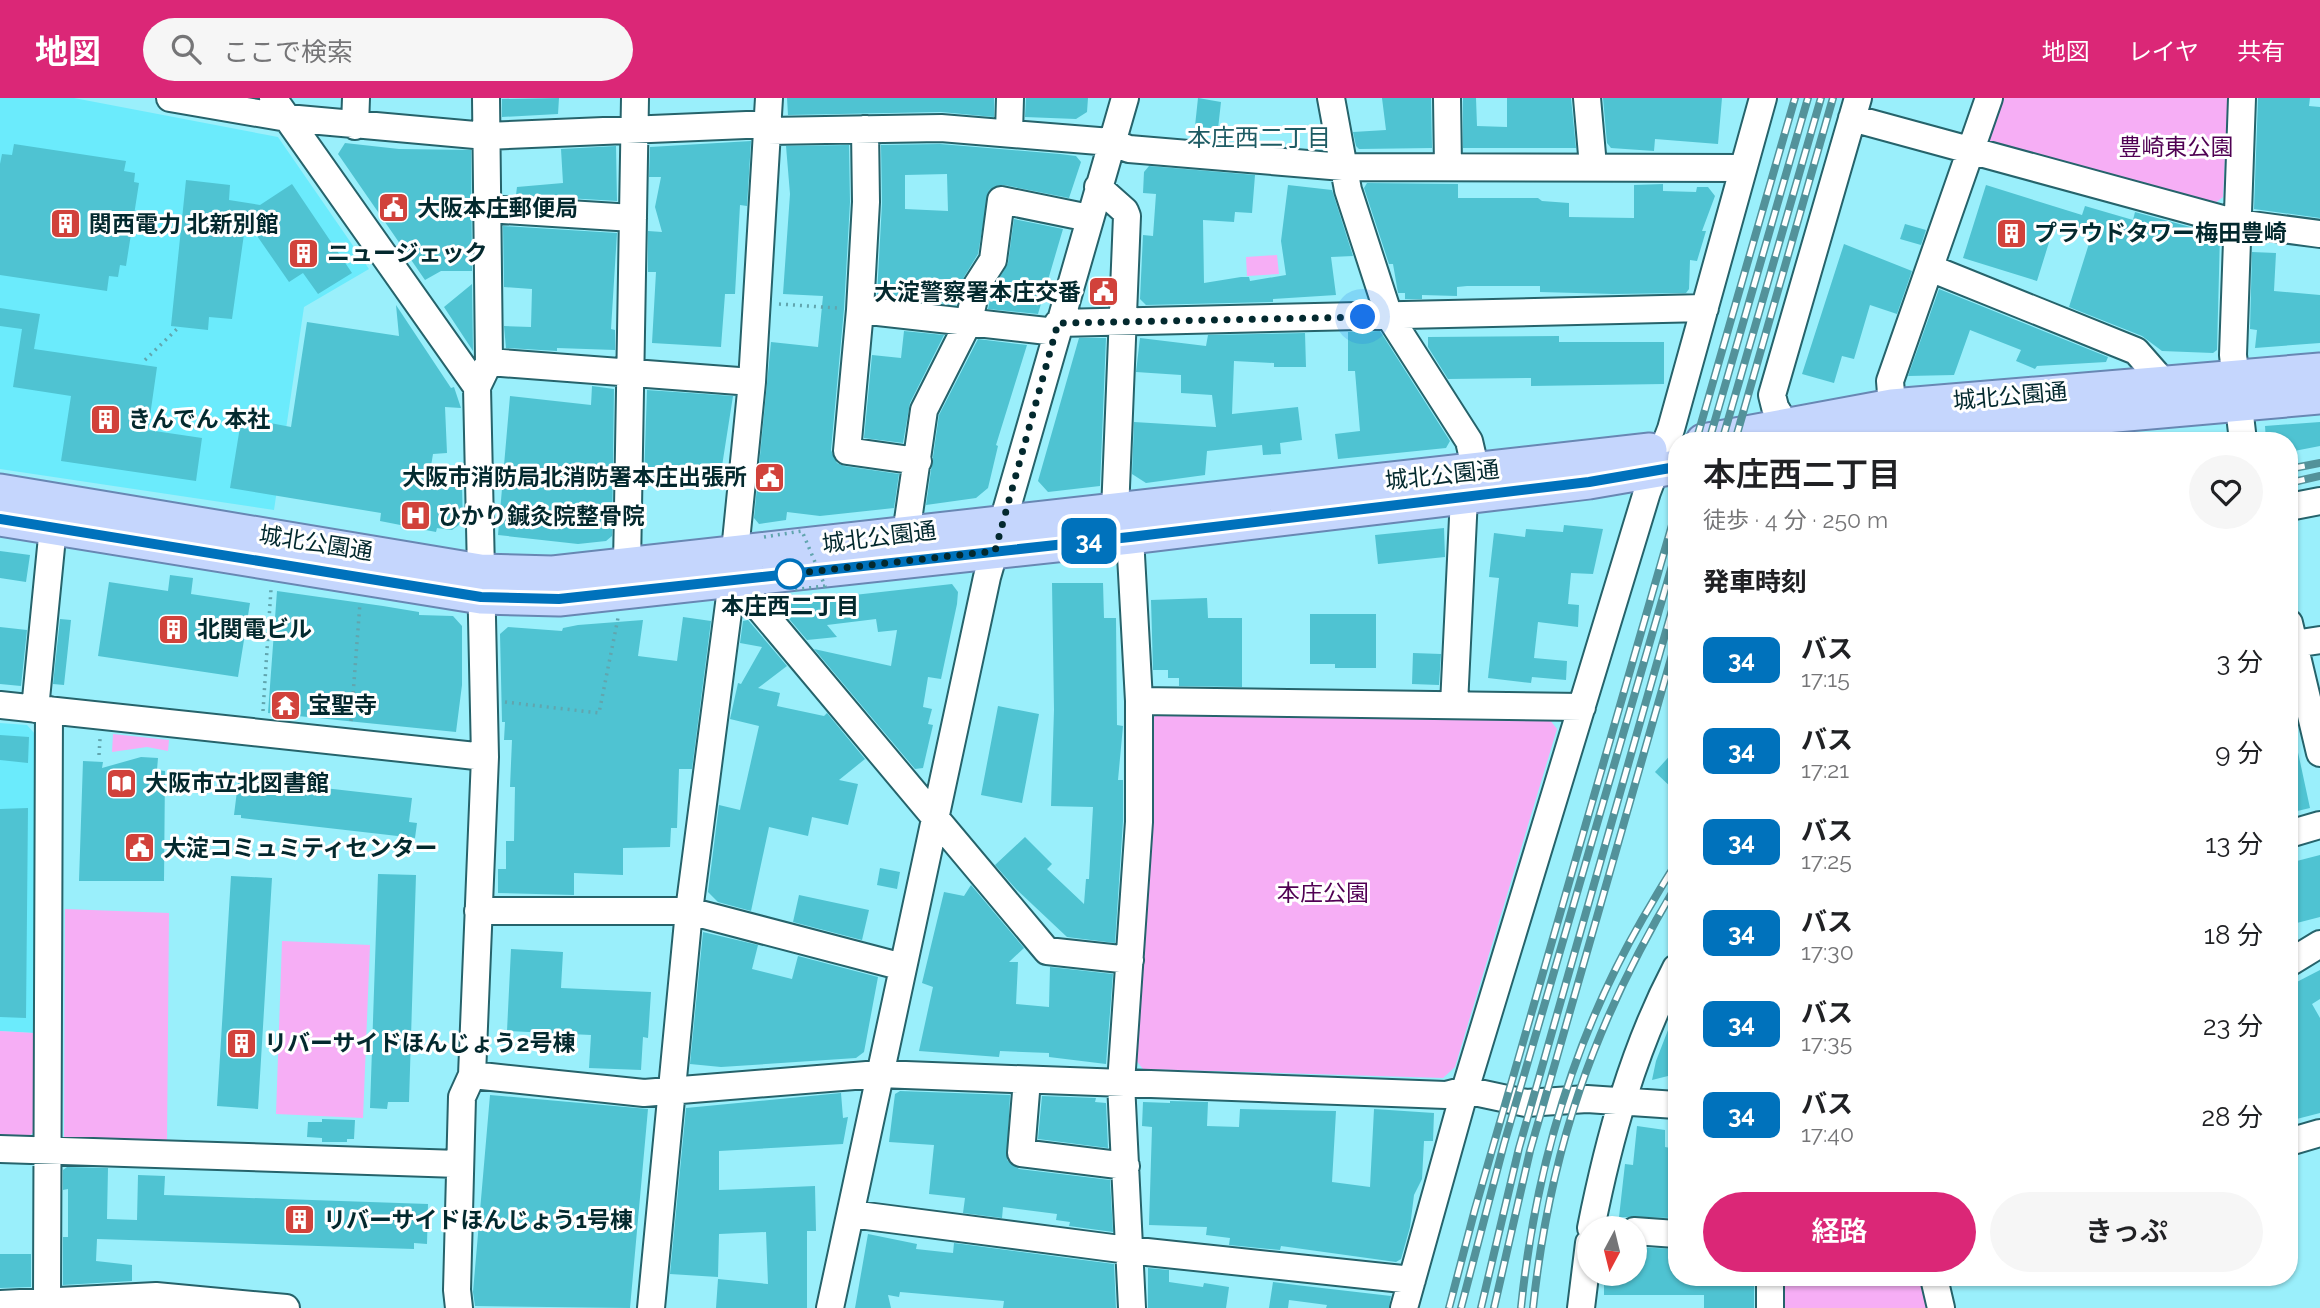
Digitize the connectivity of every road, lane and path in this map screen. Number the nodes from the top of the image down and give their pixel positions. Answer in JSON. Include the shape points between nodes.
{"nodes":[{"id":1,"x":170,"y":98,"type":"edge"},
{"id":2,"x":356,"y":98,"type":"edge"},
{"id":3,"x":486,"y":98,"type":"edge"},
{"id":4,"x":635,"y":98,"type":"edge"},
{"id":5,"x":1010,"y":98,"type":"edge"},
{"id":6,"x":1331,"y":98,"type":"edge"},
{"id":7,"x":1447,"y":98,"type":"edge"},
{"id":8,"x":1587,"y":98,"type":"edge"},
{"id":9,"x":1763,"y":98,"type":"edge"},
{"id":10,"x":1989,"y":98,"type":"edge"},
{"id":11,"x":2242,"y":98,"type":"edge"},
{"id":12,"x":1124,"y":99,"type":"edge"},
{"id":13,"x":280,"y":108,"type":"edge"},
{"id":14,"x":1855,"y":108,"type":"edge"},
{"id":15,"x":769,"y":117,"type":"edge"},
{"id":16,"x":355,"y":126,"type":"junction"},
{"id":17,"x":634,"y":129,"type":"junction"},
{"id":18,"x":865,"y":129,"type":"junction"},
{"id":19,"x":1009,"y":133,"type":"junction"},
{"id":20,"x":486,"y":136,"type":"junction"},
{"id":21,"x":1111,"y":142,"type":"junction"},
{"id":22,"x":1971,"y":151,"type":"junction"},
{"id":23,"x":1448,"y":166,"type":"junction"},
{"id":24,"x":1593,"y":166,"type":"junction"},
{"id":25,"x":1343,"y":167,"type":"junction"},
{"id":26,"x":1743,"y":168,"type":"junction"},
{"id":27,"x":1098,"y":187,"type":"junction"},
{"id":28,"x":487,"y":209,"type":"junction"},
{"id":29,"x":633,"y":218,"type":"junction"},
{"id":30,"x":1089,"y":218,"type":"junction"},
{"id":31,"x":2237,"y":223,"type":"junction"},
{"id":32,"x":2320,"y":234,"type":"edge"},
{"id":33,"x":1930,"y":268,"type":"junction"},
{"id":34,"x":757,"y":303,"type":"junction"},
{"id":35,"x":1705,"y":308,"type":"junction"},
{"id":36,"x":860,"y":310,"type":"junction"},
{"id":37,"x":1389,"y":316,"type":"junction"},
{"id":38,"x":969,"y":321,"type":"junction"},
{"id":39,"x":1124,"y":322,"type":"junction"},
{"id":40,"x":1057,"y":327,"type":"junction"},
{"id":41,"x":178,"y":328,"type":"dead end"},
{"id":42,"x":145,"y":360,"type":"dead end"},
{"id":43,"x":489,"y":362,"type":"junction"},
{"id":44,"x":2320,"y":370,"type":"edge"},
{"id":45,"x":630,"y":373,"type":"junction"},
{"id":46,"x":752,"y":382,"type":"junction"},
{"id":47,"x":2165,"y":384,"type":"junction"},
{"id":48,"x":477,"y":387,"type":"junction"},
{"id":49,"x":2236,"y":391,"type":"junction"},
{"id":50,"x":2320,"y":397,"type":"edge"},
{"id":51,"x":1892,"y":406,"type":"junction"},
{"id":52,"x":1674,"y":432,"type":"edge"},
{"id":53,"x":1791,"y":432,"type":"edge"},
{"id":54,"x":1797,"y":432,"type":"edge"},
{"id":55,"x":1896,"y":432,"type":"edge"},
{"id":56,"x":2242,"y":432,"type":"edge"},
{"id":57,"x":1668,"y":457,"type":"edge"},
{"id":58,"x":918,"y":461,"type":"junction"},
{"id":59,"x":1470,"y":484,"type":"junction"},
{"id":60,"x":0,"y":491,"type":"edge"},
{"id":61,"x":2320,"y":501,"type":"edge"},
{"id":62,"x":2298,"y":506,"type":"edge"},
{"id":63,"x":0,"y":519,"type":"edge"},
{"id":64,"x":1122,"y":524,"type":"junction"},
{"id":65,"x":52,"y":527,"type":"junction"},
{"id":66,"x":906,"y":534,"type":"junction"},
{"id":67,"x":764,"y":537,"type":"dead end"},
{"id":68,"x":999,"y":538,"type":"junction"},
{"id":69,"x":627,"y":566,"type":"junction"},
{"id":70,"x":733,"y":568,"type":"junction"},
{"id":71,"x":272,"y":580,"type":"dead end"},
{"id":72,"x":481,"y":584,"type":"junction"},
{"id":73,"x":791,"y":590,"type":"dead end"},
{"id":74,"x":361,"y":594,"type":"dead end"},
{"id":75,"x":619,"y":612,"type":"dead end"},
{"id":76,"x":2301,"y":636,"type":"edge"},
{"id":77,"x":484,"y":701,"type":"junction"},
{"id":78,"x":1139,"y":701,"type":"junction"},
{"id":79,"x":0,"y":705,"type":"edge"},
{"id":80,"x":1454,"y":705,"type":"junction"},
{"id":81,"x":1582,"y":707,"type":"junction"},
{"id":82,"x":42,"y":709,"type":"junction"},
{"id":83,"x":263,"y":719,"type":"dead end"},
{"id":84,"x":350,"y":730,"type":"dead end"},
{"id":85,"x":2320,"y":753,"type":"edge"},
{"id":86,"x":485,"y":757,"type":"junction"},
{"id":87,"x":937,"y":818,"type":"junction"},
{"id":88,"x":2320,"y":825,"type":"edge"},
{"id":89,"x":2298,"y":831,"type":"edge"},
{"id":90,"x":478,"y":911,"type":"junction"},
{"id":91,"x":689,"y":911,"type":"junction"},
{"id":92,"x":2320,"y":944,"type":"edge"},
{"id":93,"x":2298,"y":957,"type":"edge"},
{"id":94,"x":1130,"y":960,"type":"junction"},
{"id":95,"x":903,"y":967,"type":"junction"},
{"id":96,"x":1668,"y":984,"type":"edge"},
{"id":97,"x":879,"y":1074,"type":"junction"},
{"id":98,"x":1027,"y":1080,"type":"junction"},
{"id":99,"x":1121,"y":1083,"type":"junction"},
{"id":100,"x":467,"y":1086,"type":"junction"},
{"id":101,"x":670,"y":1090,"type":"junction"},
{"id":102,"x":1465,"y":1090,"type":"junction"},
{"id":103,"x":1668,"y":1090,"type":"edge"},
{"id":104,"x":1620,"y":1103,"type":"junction"},
{"id":105,"x":1668,"y":1105,"type":"edge"},
{"id":106,"x":2320,"y":1133,"type":"edge"},
{"id":107,"x":2298,"y":1139,"type":"edge"},
{"id":108,"x":0,"y":1149,"type":"edge"},
{"id":109,"x":47,"y":1150,"type":"junction"},
{"id":110,"x":459,"y":1164,"type":"junction"},
{"id":111,"x":1126,"y":1167,"type":"junction"},
{"id":112,"x":851,"y":1214,"type":"junction"},
{"id":113,"x":1594,"y":1216,"type":"edge"},
{"id":114,"x":1647,"y":1232,"type":"edge"},
{"id":115,"x":1668,"y":1233,"type":"edge"},
{"id":116,"x":1128,"y":1250,"type":"junction"},
{"id":117,"x":1412,"y":1280,"type":"junction"},
{"id":118,"x":1584,"y":1286,"type":"edge"},
{"id":119,"x":1770,"y":1286,"type":"edge"},
{"id":120,"x":1936,"y":1286,"type":"edge"},
{"id":121,"x":47,"y":1300,"type":"junction"},
{"id":122,"x":0,"y":1304,"type":"edge"},
{"id":123,"x":286,"y":1308,"type":"edge"},
{"id":124,"x":459,"y":1308,"type":"edge"},
{"id":125,"x":651,"y":1308,"type":"edge"},
{"id":126,"x":830,"y":1308,"type":"edge"},
{"id":127,"x":1132,"y":1308,"type":"edge"},
{"id":128,"x":1404,"y":1308,"type":"edge"},
{"id":129,"x":1581,"y":1308,"type":"edge"},
{"id":130,"x":1770,"y":1308,"type":"edge"},
{"id":131,"x":1941,"y":1308,"type":"edge"}],
"edges":[{"from":1,"to":13,"type":"street"},
{"from":2,"to":16,"type":"street"},
{"from":3,"to":20,"type":"street"},
{"from":4,"to":17,"type":"street"},
{"from":5,"to":19,"type":"street"},
{"from":6,"to":25,"type":"street"},
{"from":7,"to":23,"type":"street"},
{"from":8,"to":24,"type":"street"},
{"from":9,"to":26,"type":"street"},
{"from":10,"to":22,"type":"street"},
{"from":11,"to":31,"type":"street"},
{"from":12,"to":21,"type":"street"},
{"from":13,"to":16,"type":"street"},
{"from":13,"to":48,"type":"street"},
{"from":14,"to":22,"type":"street"},
{"from":14,"to":53,"type":"street","via":[[1772,395]]},
{"from":15,"to":17,"type":"street"},
{"from":15,"to":18,"type":"street"},
{"from":15,"to":34,"type":"street"},
{"from":16,"to":20,"type":"street"},
{"from":17,"to":20,"type":"street"},
{"from":17,"to":29,"type":"street"},
{"from":18,"to":19,"type":"street"},
{"from":18,"to":36,"type":"street"},
{"from":19,"to":21,"type":"street"},
{"from":20,"to":28,"type":"street"},
{"from":21,"to":25,"type":"street","via":[[1129,149]]},
{"from":21,"to":27,"type":"street"},
{"from":22,"to":31,"type":"street"},
{"from":22,"to":33,"type":"street"},
{"from":23,"to":24,"type":"street"},
{"from":23,"to":25,"type":"street"},
{"from":24,"to":26,"type":"street"},
{"from":25,"to":37,"type":"street"},
{"from":26,"to":35,"type":"street"},
{"from":27,"to":30,"type":"street"},
{"from":27,"to":39,"type":"street","via":[[1127,216]]},
{"from":28,"to":29,"type":"street"},
{"from":28,"to":43,"type":"street"},
{"from":29,"to":45,"type":"street"},
{"from":30,"to":38,"type":"street","via":[[1002,200],[993,260],[977,285]]},
{"from":30,"to":40,"type":"street"},
{"from":31,"to":32,"type":"street"},
{"from":31,"to":49,"type":"street"},
{"from":33,"to":47,"type":"street","via":[[2136,351]]},
{"from":33,"to":51,"type":"street","via":[[1890,381]]},
{"from":34,"to":36,"type":"path"},
{"from":34,"to":46,"type":"street"},
{"from":35,"to":37,"type":"street"},
{"from":35,"to":52,"type":"street"},
{"from":36,"to":38,"type":"street"},
{"from":36,"to":58,"type":"street","via":[[847,451]]},
{"from":37,"to":39,"type":"street"},
{"from":37,"to":59,"type":"street","via":[[1469,441]]},
{"from":38,"to":40,"type":"street"},
{"from":38,"to":58,"type":"street","via":[[924,411]]},
{"from":39,"to":40,"type":"street"},
{"from":39,"to":64,"type":"street"},
{"from":40,"to":68,"type":"street"},
{"from":41,"to":42,"type":"path"},
{"from":43,"to":45,"type":"street"},
{"from":43,"to":48,"type":"street"},
{"from":44,"to":49,"type":"main road","name":"城北公園通"},
{"from":45,"to":46,"type":"street"},
{"from":45,"to":69,"type":"street"},
{"from":46,"to":70,"type":"street"},
{"from":47,"to":49,"type":"main road","name":"城北公園通"},
{"from":47,"to":51,"type":"main road","name":"城北公園通"},
{"from":48,"to":72,"type":"street"},
{"from":49,"to":50,"type":"main road","name":"城北公園通"},
{"from":49,"to":55,"type":"main road","name":"城北公園通"},
{"from":49,"to":56,"type":"street"},
{"from":51,"to":54,"type":"main road","name":"城北公園通","via":[[1842,414]]},
{"from":57,"to":59,"type":"main road","name":"城北公園通"},
{"from":57,"to":81,"type":"street"},
{"from":58,"to":66,"type":"street"},
{"from":59,"to":64,"type":"main road","name":"城北公園通"},
{"from":59,"to":80,"type":"street"},
{"from":60,"to":72,"type":"main road","name":"城北公園通"},
{"from":61,"to":62,"type":"street"},
{"from":63,"to":65,"type":"main road","name":"城北公園通"},
{"from":64,"to":68,"type":"main road","name":"城北公園通"},
{"from":64,"to":78,"type":"street"},
{"from":65,"to":72,"type":"main road","name":"城北公園通"},
{"from":65,"to":82,"type":"street"},
{"from":66,"to":68,"type":"main road","name":"城北公園通"},
{"from":66,"to":70,"type":"main road","name":"城北公園通"},
{"from":67,"to":73,"type":"path","bridge":true,"via":[[802,531],[825,586]]},
{"from":68,"to":70,"type":"main road","name":"城北公園通"},
{"from":68,"to":87,"type":"street"},
{"from":69,"to":70,"type":"main road","name":"城北公園通"},
{"from":69,"to":72,"type":"main road","name":"城北公園通"},
{"from":70,"to":72,"type":"main road","name":"城北公園通","via":[[559,599]]},
{"from":70,"to":87,"type":"street","via":[[755,603]]},
{"from":70,"to":91,"type":"street"},
{"from":71,"to":83,"type":"path"},
{"from":72,"to":77,"type":"street"},
{"from":74,"to":84,"type":"path"},
{"from":75,"to":77,"type":"path","via":[[600,713],[538,703]]},
{"from":76,"to":85,"type":"street"},
{"from":77,"to":86,"type":"street"},
{"from":78,"to":80,"type":"street"},
{"from":78,"to":94,"type":"street","via":[[1139,822]]},
{"from":79,"to":82,"type":"street"},
{"from":80,"to":81,"type":"street"},
{"from":81,"to":102,"type":"street"},
{"from":82,"to":86,"type":"street"},
{"from":82,"to":109,"type":"street"},
{"from":86,"to":90,"type":"street"},
{"from":87,"to":94,"type":"street","via":[[1047,951]]},
{"from":87,"to":95,"type":"street"},
{"from":88,"to":89,"type":"street"},
{"from":90,"to":91,"type":"street"},
{"from":90,"to":100,"type":"street"},
{"from":91,"to":95,"type":"street"},
{"from":91,"to":101,"type":"street"},
{"from":92,"to":93,"type":"street"},
{"from":94,"to":99,"type":"street"},
{"from":95,"to":97,"type":"street"},
{"from":96,"to":104,"type":"street"},
{"from":97,"to":98,"type":"street"},
{"from":97,"to":101,"type":"street"},
{"from":97,"to":112,"type":"street"},
{"from":98,"to":99,"type":"street"},
{"from":98,"to":111,"type":"street","via":[[1021,1153]]},
{"from":99,"to":102,"type":"street","via":[[1446,1096]]},
{"from":99,"to":111,"type":"street"},
{"from":100,"to":101,"type":"street","via":[[644,1093]]},
{"from":100,"to":110,"type":"street"},
{"from":101,"to":125,"type":"street"},
{"from":102,"to":104,"type":"street","via":[[1526,1103],[1587,1099]]},
{"from":102,"to":117,"type":"street"},
{"from":103,"to":104,"type":"street"},
{"from":104,"to":105,"type":"street"},
{"from":104,"to":113,"type":"street"},
{"from":106,"to":107,"type":"street"},
{"from":108,"to":109,"type":"street"},
{"from":109,"to":110,"type":"street"},
{"from":109,"to":121,"type":"street"},
{"from":110,"to":124,"type":"street"},
{"from":111,"to":116,"type":"street"},
{"from":112,"to":116,"type":"street"},
{"from":112,"to":126,"type":"street"},
{"from":114,"to":115,"type":"street"},
{"from":116,"to":117,"type":"street"},
{"from":116,"to":127,"type":"street"},
{"from":117,"to":128,"type":"street"},
{"from":118,"to":129,"type":"street"},
{"from":119,"to":130,"type":"street"},
{"from":120,"to":131,"type":"street"},
{"from":121,"to":122,"type":"street"},
{"from":121,"to":123,"type":"street","via":[[156,1296]]}]}
